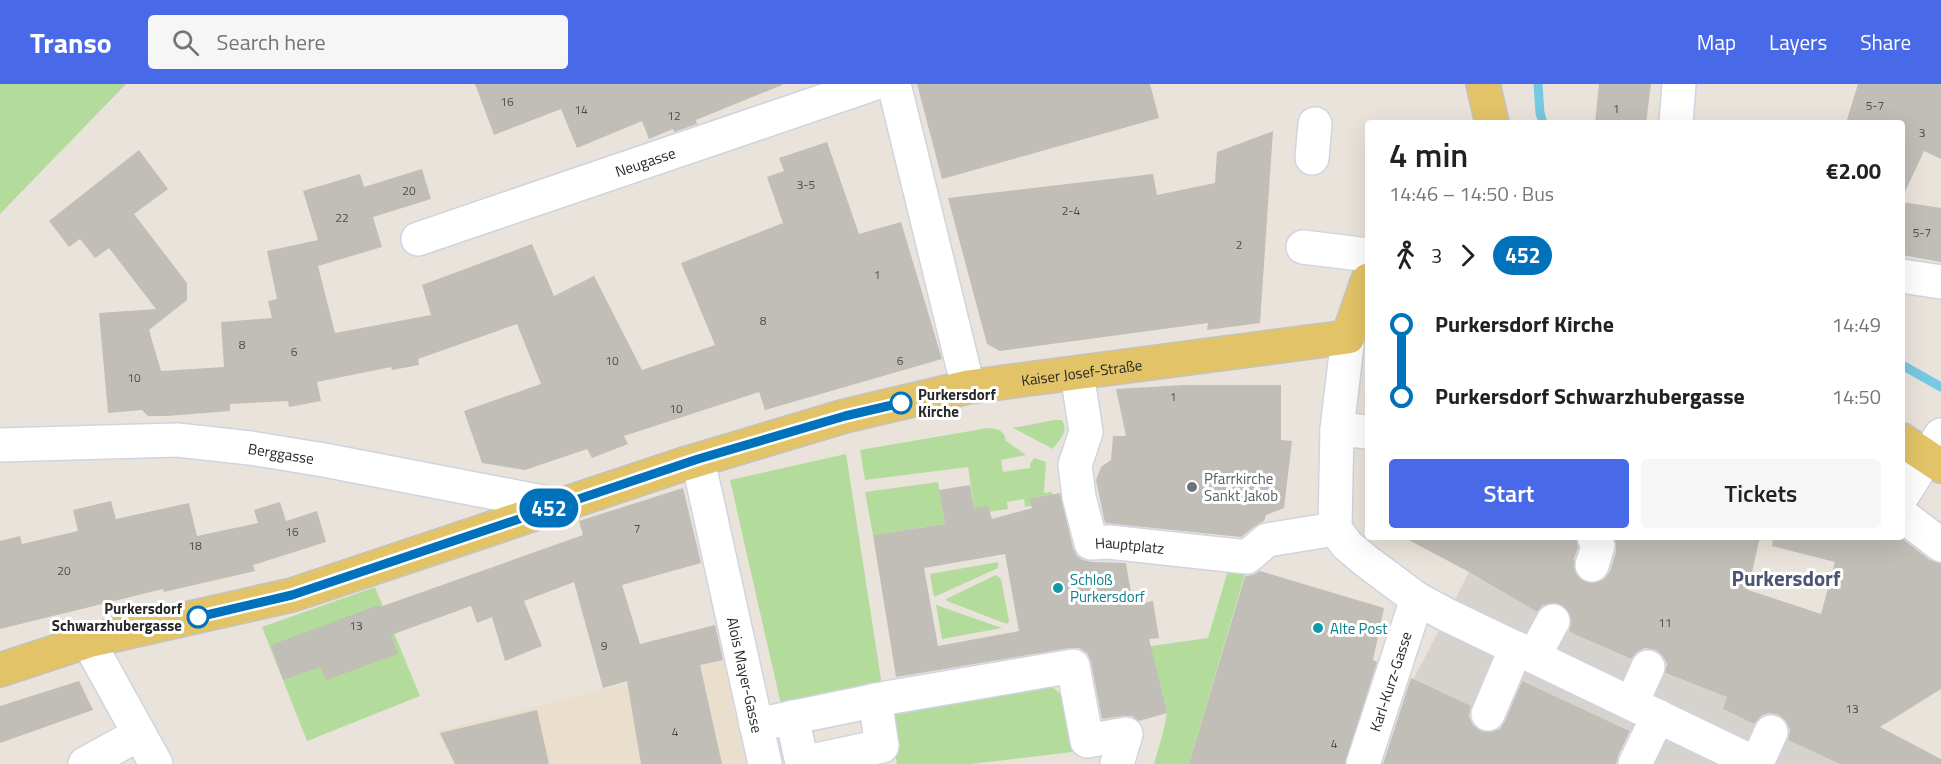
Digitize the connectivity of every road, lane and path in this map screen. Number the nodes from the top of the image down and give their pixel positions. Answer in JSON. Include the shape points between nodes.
{"nodes":[{"id":1,"x":873,"y":84,"type":"edge"},
{"id":2,"x":894,"y":84,"type":"edge"},
{"id":3,"x":1483,"y":84,"type":"edge"},
{"id":4,"x":1679,"y":84,"type":"edge"},
{"id":5,"x":1491,"y":120,"type":"edge"},
{"id":6,"x":1676,"y":120,"type":"edge"},
{"id":7,"x":1315,"y":124,"type":"dead end"},
{"id":8,"x":1312,"y":158,"type":"dead end"},
{"id":9,"x":418,"y":239,"type":"dead end"},
{"id":10,"x":1303,"y":247,"type":"dead end"},
{"id":11,"x":1365,"y":255,"type":"edge"},
{"id":12,"x":1905,"y":276,"type":"edge"},
{"id":13,"x":1941,"y":282,"type":"edge"},
{"id":14,"x":1365,"y":289,"type":"edge"},
{"id":15,"x":1348,"y":337,"type":"junction"},
{"id":16,"x":1077,"y":373,"type":"junction"},
{"id":17,"x":968,"y":387,"type":"junction"},
{"id":18,"x":1353,"y":430,"type":"edge"},
{"id":19,"x":0,"y":445,"type":"edge"},
{"id":20,"x":1928,"y":449,"type":"edge"},
{"id":21,"x":698,"y":459,"type":"junction"},
{"id":22,"x":1905,"y":491,"type":"edge"},
{"id":23,"x":558,"y":505,"type":"junction"},
{"id":24,"x":1905,"y":517,"type":"edge"},
{"id":25,"x":1335,"y":529,"type":"junction"},
{"id":26,"x":1941,"y":545,"type":"edge"},
{"id":27,"x":1418,"y":599,"type":"junction"},
{"id":28,"x":1553,"y":621,"type":"tunnel mouth"},
{"id":29,"x":88,"y":641,"type":"junction"},
{"id":30,"x":1525,"y":652,"type":"junction"},
{"id":31,"x":1648,"y":667,"type":"dead end"},
{"id":32,"x":0,"y":670,"type":"edge"},
{"id":33,"x":875,"y":700,"type":"junction"},
{"id":34,"x":1645,"y":709,"type":"junction"},
{"id":35,"x":1488,"y":714,"type":"dead end"},
{"id":36,"x":792,"y":717,"type":"junction"},
{"id":37,"x":756,"y":725,"type":"junction"},
{"id":38,"x":1772,"y":732,"type":"dead end"},
{"id":39,"x":139,"y":734,"type":"junction"},
{"id":40,"x":85,"y":764,"type":"edge"},
{"id":41,"x":156,"y":764,"type":"edge"},
{"id":42,"x":765,"y":764,"type":"edge"},
{"id":43,"x":1117,"y":764,"type":"edge"},
{"id":44,"x":1363,"y":764,"type":"edge"},
{"id":45,"x":1635,"y":764,"type":"edge"},
{"id":46,"x":1757,"y":764,"type":"edge"}],
"edges":[{"from":1,"to":9,"type":"street","name":"Neugasse"},
{"from":2,"to":17,"type":"street"},
{"from":3,"to":5,"type":"main road"},
{"from":4,"to":6,"type":"street"},
{"from":7,"to":8,"type":"street"},
{"from":10,"to":11,"type":"street"},
{"from":12,"to":13,"type":"street"},
{"from":14,"to":15,"type":"main road"},
{"from":15,"to":16,"type":"main road","name":"Kaiser Josef-Straße"},
{"from":15,"to":18,"type":"street"},
{"from":16,"to":17,"type":"main road","name":"Kaiser Josef-Straße"},
{"from":16,"to":25,"type":"street","name":"Hauptplatz","via":[[1086,432],[1075,465],[1091,543],[1247,557],[1267,540]]},
{"from":17,"to":21,"type":"main road","name":"Kaiser Josef-Straße","via":[[845,416]]},
{"from":18,"to":25,"type":"street"},
{"from":19,"to":23,"type":"street","name":"Berggasse","via":[[177,440],[324,460]]},
{"from":20,"to":22,"type":"street"},
{"from":21,"to":23,"type":"main road","name":"Kaiser Josef-Straße"},
{"from":21,"to":37,"type":"street","name":"Alois Mayer-Gasse"},
{"from":23,"to":29,"type":"main road","name":"Kaiser Josef-Straße","via":[[292,595]]},
{"from":24,"to":26,"type":"street"},
{"from":25,"to":27,"type":"street","via":[[1359,555]]},
{"from":27,"to":30,"type":"street"},
{"from":27,"to":44,"type":"street","name":"Karl-Kurz-Gasse"},
{"from":28,"to":30,"type":"street"},
{"from":29,"to":32,"type":"main road","name":"Kaiser Josef-Straße"},
{"from":29,"to":39,"type":"street"},
{"from":30,"to":34,"type":"street"},
{"from":30,"to":35,"type":"street"},
{"from":31,"to":34,"type":"street"},
{"from":33,"to":36,"type":"street"},
{"from":33,"to":36,"type":"street","via":[[882,746],[802,763]]},
{"from":33,"to":43,"type":"street","via":[[1073,666],[1087,741],[1126,734]]},
{"from":34,"to":45,"type":"street"},
{"from":34,"to":46,"type":"street"},
{"from":36,"to":37,"type":"street"},
{"from":37,"to":42,"type":"street","name":"Alois Mayer-Gasse"},
{"from":38,"to":46,"type":"street"},
{"from":39,"to":40,"type":"street"},
{"from":39,"to":41,"type":"street"}]}
